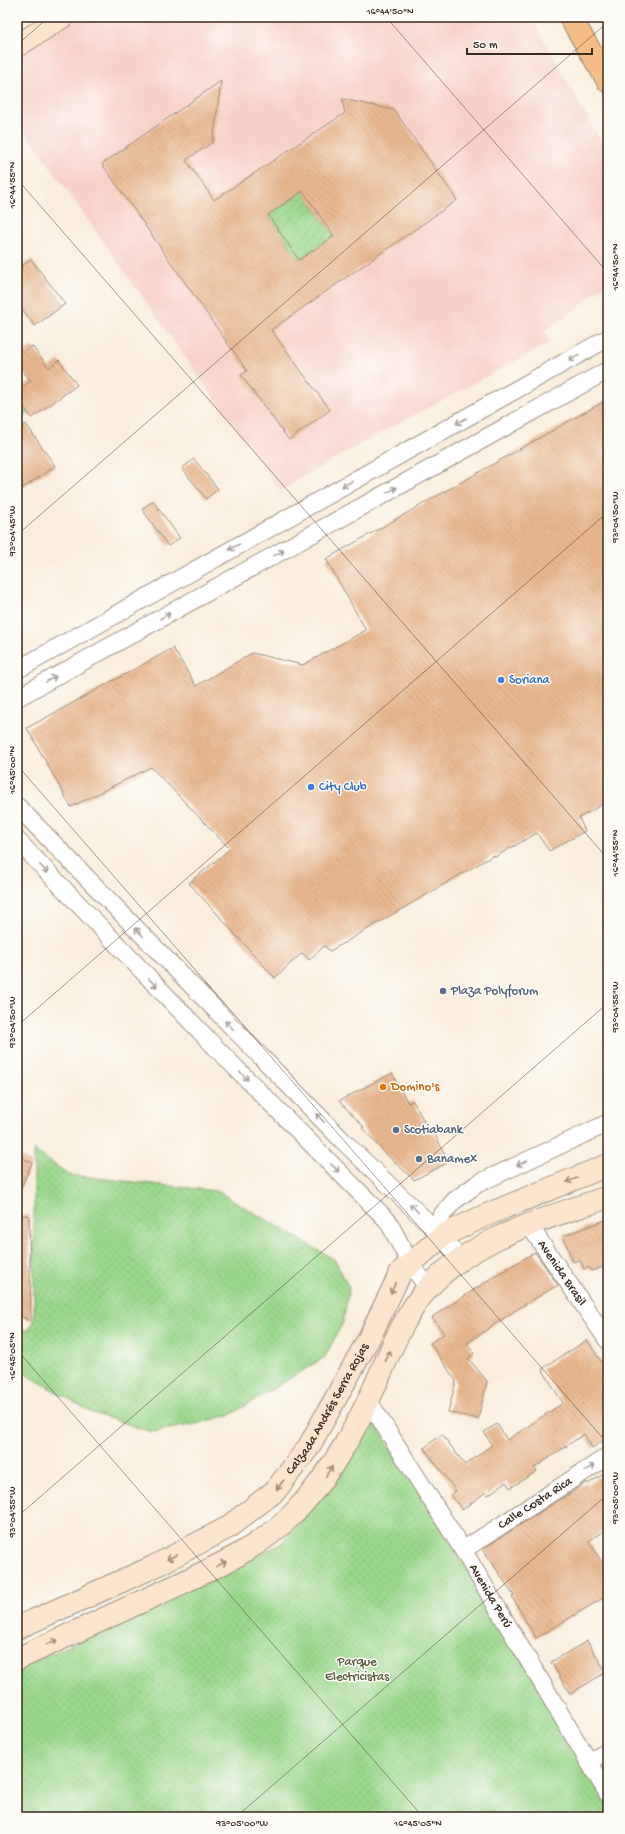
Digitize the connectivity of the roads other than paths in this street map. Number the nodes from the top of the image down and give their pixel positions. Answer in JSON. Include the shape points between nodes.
{"nodes":[{"id":1,"x":570,"y":17,"type":"edge"},
{"id":2,"x":58,"y":19,"type":"edge"},
{"id":3,"x":17,"y":46,"type":"edge"},
{"id":4,"x":608,"y":81,"type":"edge"},
{"id":5,"x":608,"y":338,"type":"edge"},
{"id":6,"x":608,"y":370,"type":"edge"},
{"id":7,"x":17,"y":670,"type":"edge"},
{"id":8,"x":17,"y":698,"type":"edge"},
{"id":9,"x":17,"y":806,"type":"edge"},
{"id":10,"x":17,"y":840,"type":"edge"},
{"id":11,"x":608,"y":1123,"type":"edge"},
{"id":12,"x":608,"y":1165,"type":"edge"},
{"id":13,"x":608,"y":1197,"type":"edge"},
{"id":14,"x":529,"y":1225,"type":"junction"},
{"id":15,"x":442,"y":1236,"type":"junction"},
{"id":16,"x":460,"y":1260,"type":"junction"},
{"id":17,"x":410,"y":1263,"type":"junction"},
{"id":18,"x":428,"y":1288,"type":"junction"},
{"id":19,"x":608,"y":1341,"type":"edge"},
{"id":20,"x":368,"y":1400,"type":"junction"},
{"id":21,"x":608,"y":1456,"type":"edge"},
{"id":22,"x":462,"y":1550,"type":"junction"},
{"id":23,"x":17,"y":1628,"type":"edge"},
{"id":24,"x":17,"y":1659,"type":"edge"},
{"id":25,"x":608,"y":1751,"type":"edge"},
{"id":26,"x":589,"y":1762,"type":"junction"},
{"id":27,"x":608,"y":1794,"type":"edge"}],
"edges":[{"from":1,"to":4,"type":"main road"},
{"from":2,"to":3,"type":"main road"},
{"from":5,"to":7,"type":"street","one_way":true},
{"from":8,"to":6,"type":"street","one_way":true},
{"from":15,"to":9,"type":"street","one_way":true,"via":[[343,1141]]},
{"from":10,"to":17,"type":"street","one_way":true,"via":[[219,1051],[388,1221]]},
{"from":11,"to":15,"type":"street","one_way":true,"via":[[477,1184],[454,1201],[441,1216]]},
{"from":12,"to":15,"type":"main road","name":"Calzada Andrés Serra Rojas","one_way":true},
{"from":13,"to":14,"type":"main road","name":"Calzada Andrés Serra Rojas"},
{"from":14,"to":16,"type":"main road","name":"Calzada Andrés Serra Rojas","via":[[487,1243]]},
{"from":14,"to":19,"type":"street","name":"Avenida Brasil"},
{"from":15,"to":16,"type":"street"},
{"from":15,"to":17,"type":"main road","name":"Calzada Andrés Serra Rojas"},
{"from":16,"to":18,"type":"main road","name":"Calzada Andrés Serra Rojas"},
{"from":17,"to":18,"type":"street"},
{"from":17,"to":23,"type":"main road","name":"Calzada Andrés Serra Rojas","one_way":true,"via":[[401,1272],[368,1340],[308,1448],[275,1491],[227,1528],[153,1567]]},
{"from":20,"to":18,"type":"main road","name":"Calzada Andrés Serra Rojas","one_way":true,"via":[[388,1354],[417,1302]]},
{"from":20,"to":22,"type":"street","name":"Avenida Perú"},
{"from":24,"to":20,"type":"main road","name":"Calzada Andrés Serra Rojas","one_way":true,"via":[[249,1550],[293,1514],[327,1475]]},
{"from":22,"to":21,"type":"street","name":"Calle Costa Rica","one_way":true},
{"from":22,"to":26,"type":"street","name":"Avenida Perú"},
{"from":25,"to":26,"type":"street"},
{"from":26,"to":27,"type":"street","name":"Avenida Perú"}]}
